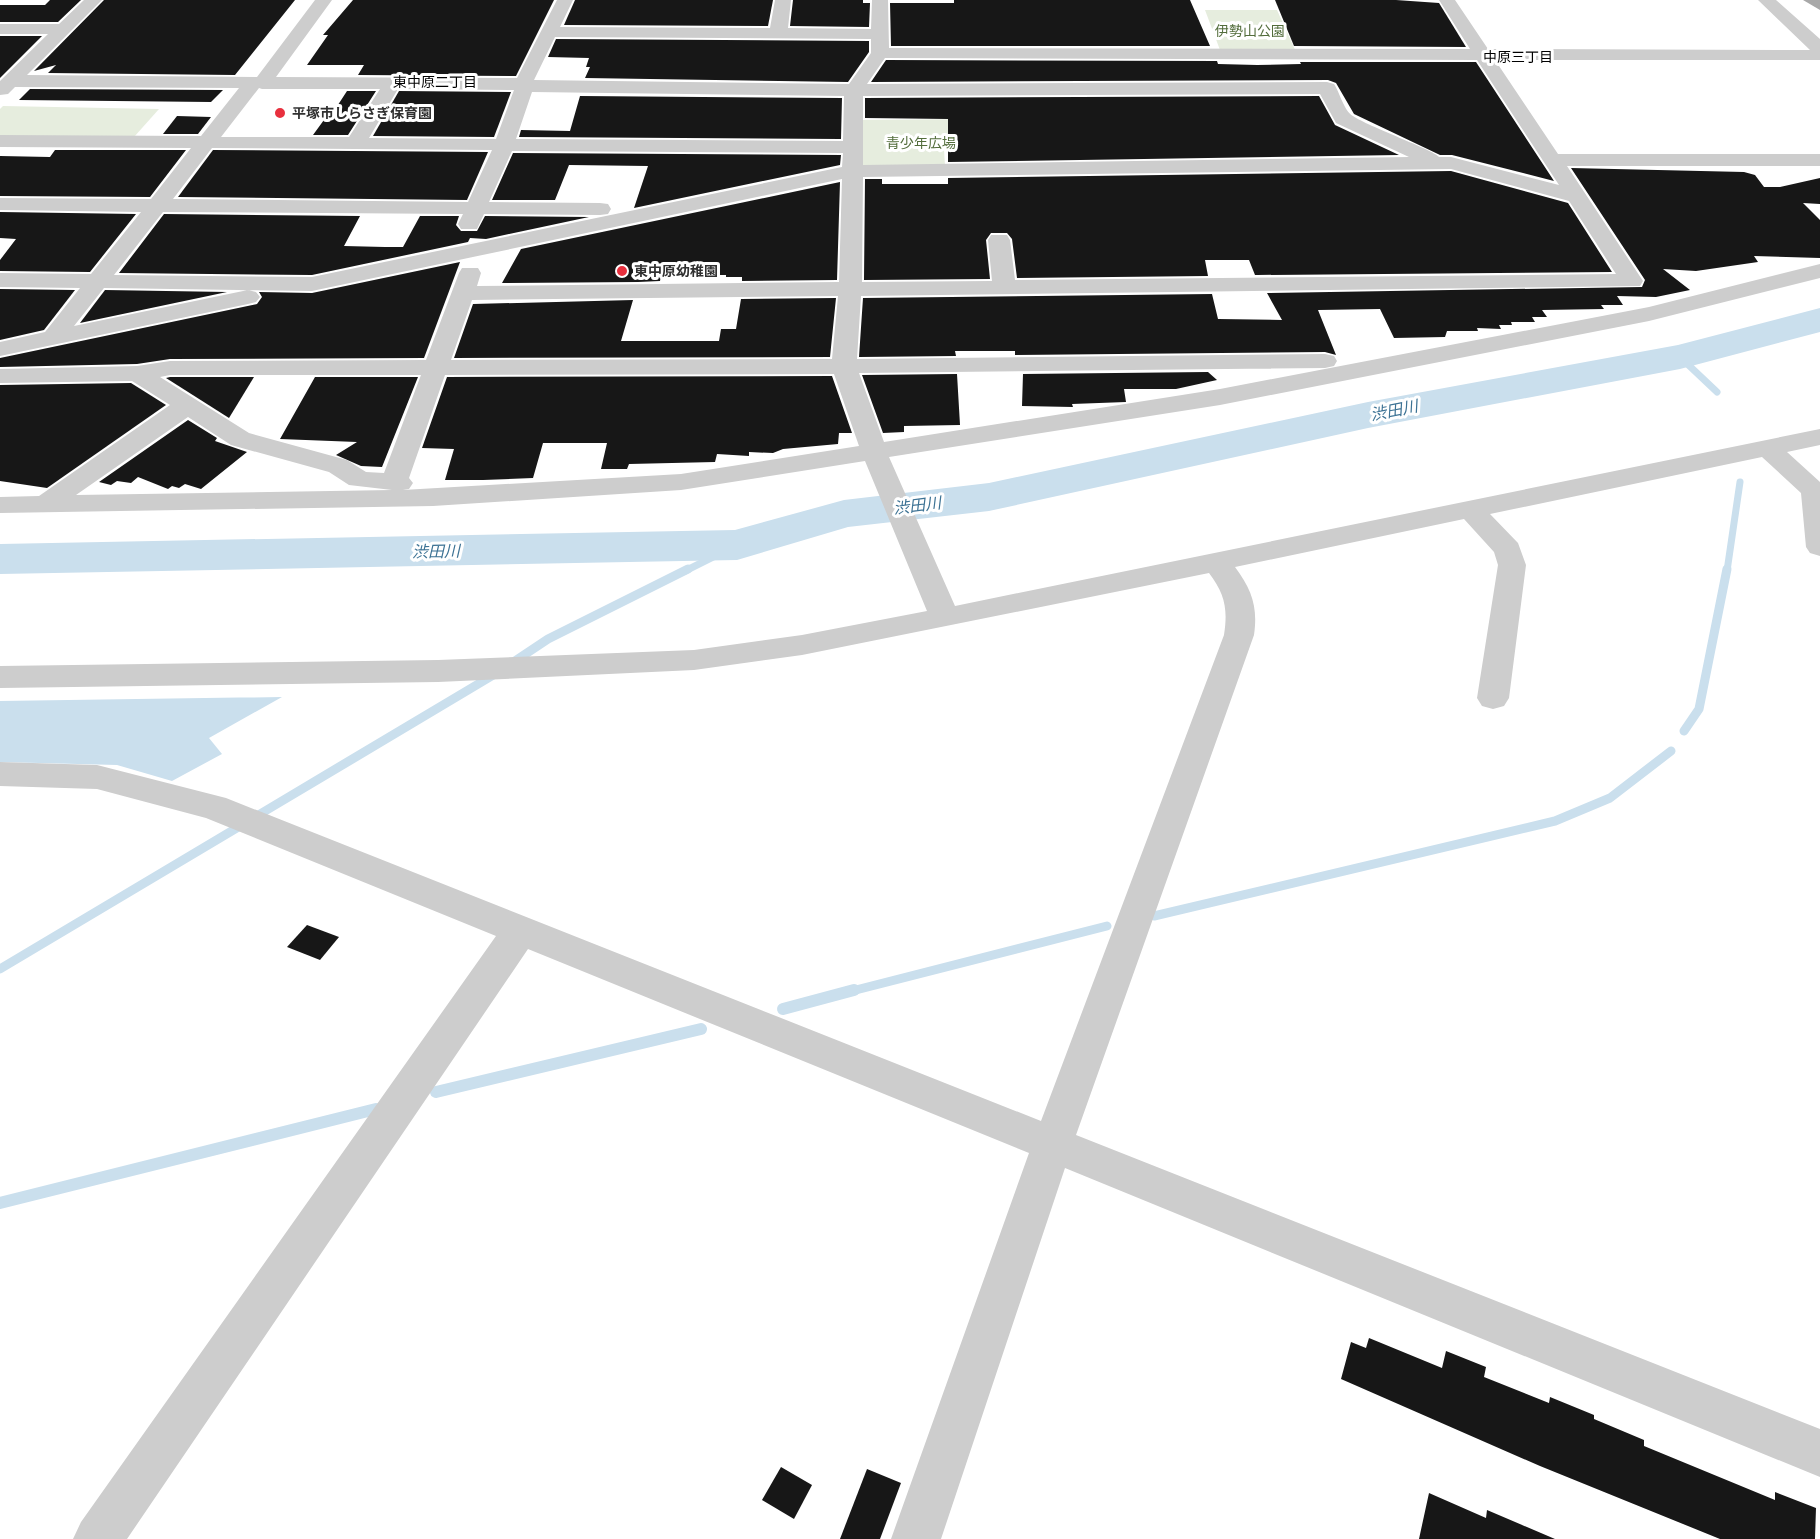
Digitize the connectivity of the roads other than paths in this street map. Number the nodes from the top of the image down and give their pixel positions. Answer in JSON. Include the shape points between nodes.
{"nodes":[{"id":1,"x":94,"y":0,"type":"edge"},
{"id":2,"x":324,"y":0,"type":"edge"},
{"id":3,"x":565,"y":0,"type":"edge"},
{"id":4,"x":783,"y":0,"type":"edge"},
{"id":5,"x":880,"y":0,"type":"edge"},
{"id":6,"x":1447,"y":0,"type":"edge"},
{"id":7,"x":1766,"y":0,"type":"edge"},
{"id":8,"x":1811,"y":0,"type":"edge"},
{"id":9,"x":1820,"y":5,"type":"edge"},
{"id":10,"x":0,"y":29,"type":"edge"},
{"id":11,"x":64,"y":29,"type":"junction"},
{"id":12,"x":549,"y":32,"type":"junction"},
{"id":13,"x":778,"y":33,"type":"junction"},
{"id":14,"x":880,"y":44,"type":"junction"},
{"id":15,"x":1820,"y":49,"type":"edge"},
{"id":16,"x":1484,"y":55,"type":"junction"},
{"id":17,"x":1820,"y":55,"type":"edge"},
{"id":18,"x":257,"y":83,"type":"junction"},
{"id":19,"x":392,"y":84,"type":"junction"},
{"id":20,"x":4,"y":85,"type":"edge"},
{"id":21,"x":524,"y":85,"type":"junction"},
{"id":22,"x":854,"y":90,"type":"junction"},
{"id":23,"x":0,"y":141,"type":"edge"},
{"id":24,"x":206,"y":143,"type":"junction"},
{"id":25,"x":355,"y":144,"type":"junction"},
{"id":26,"x":504,"y":145,"type":"junction"},
{"id":27,"x":851,"y":147,"type":"junction"},
{"id":28,"x":1553,"y":159,"type":"junction"},
{"id":29,"x":1820,"y":160,"type":"edge"},
{"id":30,"x":1451,"y":164,"type":"junction"},
{"id":31,"x":851,"y":171,"type":"junction"},
{"id":32,"x":1575,"y":196,"type":"junction"},
{"id":33,"x":0,"y":204,"type":"edge"},
{"id":34,"x":157,"y":206,"type":"junction"},
{"id":35,"x":476,"y":208,"type":"junction"},
{"id":36,"x":662,"y":210,"type":"junction"},
{"id":37,"x":999,"y":240,"type":"dead end"},
{"id":38,"x":467,"y":251,"type":"junction"},
{"id":39,"x":1820,"y":271,"type":"edge"},
{"id":40,"x":0,"y":280,"type":"edge"},
{"id":41,"x":98,"y":281,"type":"junction"},
{"id":42,"x":312,"y":284,"type":"junction"},
{"id":43,"x":1004,"y":289,"type":"junction"},
{"id":44,"x":850,"y":291,"type":"junction"},
{"id":45,"x":462,"y":293,"type":"junction"},
{"id":46,"x":56,"y":335,"type":"junction"},
{"id":47,"x":0,"y":349,"type":"edge"},
{"id":48,"x":1407,"y":361,"type":"junction"},
{"id":49,"x":844,"y":366,"type":"junction"},
{"id":50,"x":435,"y":368,"type":"junction"},
{"id":51,"x":137,"y":373,"type":"junction"},
{"id":52,"x":0,"y":376,"type":"edge"},
{"id":53,"x":189,"y":404,"type":"junction"},
{"id":54,"x":1820,"y":437,"type":"edge"},
{"id":55,"x":1768,"y":448,"type":"junction"},
{"id":56,"x":874,"y":452,"type":"junction"},
{"id":57,"x":394,"y":482,"type":"junction"},
{"id":58,"x":433,"y":498,"type":"junction"},
{"id":59,"x":44,"y":505,"type":"junction"},
{"id":60,"x":0,"y":506,"type":"edge"},
{"id":61,"x":1470,"y":510,"type":"junction"},
{"id":62,"x":1820,"y":547,"type":"edge"},
{"id":63,"x":1217,"y":563,"type":"junction"},
{"id":64,"x":945,"y":618,"type":"junction"},
{"id":65,"x":0,"y":677,"type":"edge"},
{"id":66,"x":1492,"y":698,"type":"dead end"},
{"id":67,"x":0,"y":774,"type":"edge"},
{"id":68,"x":520,"y":931,"type":"junction"},
{"id":69,"x":1052,"y":1145,"type":"junction"},
{"id":70,"x":1820,"y":1453,"type":"edge"},
{"id":71,"x":98,"y":1539,"type":"edge"},
{"id":72,"x":916,"y":1539,"type":"edge"}],
"edges":[{"from":1,"to":11,"type":"street"},
{"from":2,"to":18,"type":"street"},
{"from":3,"to":12,"type":"street"},
{"from":4,"to":13,"type":"street"},
{"from":5,"to":14,"type":"street"},
{"from":6,"to":16,"type":"street"},
{"from":7,"to":15,"type":"street"},
{"from":8,"to":9,"type":"main road"},
{"from":10,"to":11,"type":"street"},
{"from":11,"to":20,"type":"street"},
{"from":12,"to":13,"type":"street"},
{"from":12,"to":21,"type":"street"},
{"from":13,"to":14,"type":"street"},
{"from":14,"to":16,"type":"street"},
{"from":14,"to":22,"type":"street"},
{"from":16,"to":17,"type":"street"},
{"from":16,"to":28,"type":"street"},
{"from":18,"to":19,"type":"street"},
{"from":18,"to":20,"type":"street"},
{"from":18,"to":24,"type":"street"},
{"from":19,"to":21,"type":"street"},
{"from":19,"to":25,"type":"street"},
{"from":21,"to":22,"type":"street"},
{"from":21,"to":26,"type":"street"},
{"from":22,"to":27,"type":"street"},
{"from":22,"to":30,"type":"street","via":[[1327,88],[1342,119],[1412,152]]},
{"from":23,"to":24,"type":"street"},
{"from":24,"to":25,"type":"street"},
{"from":24,"to":34,"type":"street"},
{"from":25,"to":26,"type":"street"},
{"from":26,"to":27,"type":"street"},
{"from":26,"to":35,"type":"street"},
{"from":27,"to":31,"type":"street"},
{"from":28,"to":29,"type":"street"},
{"from":28,"to":32,"type":"street"},
{"from":30,"to":31,"type":"street"},
{"from":30,"to":32,"type":"street"},
{"from":31,"to":36,"type":"street"},
{"from":31,"to":44,"type":"street"},
{"from":32,"to":43,"type":"street","via":[[1632,281]]},
{"from":33,"to":34,"type":"street"},
{"from":34,"to":35,"type":"street"},
{"from":34,"to":41,"type":"street"},
{"from":35,"to":36,"type":"street"},
{"from":35,"to":38,"type":"street"},
{"from":36,"to":38,"type":"street"},
{"from":37,"to":43,"type":"street"},
{"from":38,"to":42,"type":"street"},
{"from":38,"to":45,"type":"street"},
{"from":39,"to":48,"type":"street","via":[[1648,314]]},
{"from":40,"to":41,"type":"street"},
{"from":41,"to":42,"type":"street"},
{"from":41,"to":46,"type":"street"},
{"from":42,"to":46,"type":"street"},
{"from":43,"to":44,"type":"street"},
{"from":44,"to":45,"type":"street"},
{"from":44,"to":49,"type":"street"},
{"from":45,"to":50,"type":"street"},
{"from":46,"to":47,"type":"street"},
{"from":48,"to":49,"type":"street"},
{"from":48,"to":56,"type":"street","via":[[1212,398]]},
{"from":49,"to":50,"type":"street"},
{"from":49,"to":56,"type":"street"},
{"from":50,"to":51,"type":"street","via":[[170,368]]},
{"from":50,"to":57,"type":"street"},
{"from":51,"to":52,"type":"street"},
{"from":51,"to":53,"type":"street"},
{"from":53,"to":57,"type":"street","via":[[240,439],[338,466],[359,479]]},
{"from":53,"to":59,"type":"street"},
{"from":54,"to":55,"type":"street"},
{"from":55,"to":61,"type":"street"},
{"from":55,"to":62,"type":"street","via":[[1815,491]]},
{"from":56,"to":58,"type":"street","via":[[681,482]]},
{"from":56,"to":64,"type":"street"},
{"from":57,"to":58,"type":"street","via":[[419,488]]},
{"from":58,"to":59,"type":"street"},
{"from":59,"to":60,"type":"street"},
{"from":61,"to":63,"type":"street"},
{"from":61,"to":66,"type":"street","via":[[1508,549],[1512,565]]},
{"from":63,"to":64,"type":"street"},
{"from":63,"to":69,"type":"street","via":[[1239,593],[1243,610],[1239,635]]},
{"from":64,"to":65,"type":"street","via":[[802,645],[694,660],[438,671]]},
{"from":67,"to":68,"type":"street","via":[[97,777],[214,807]]},
{"from":68,"to":69,"type":"street"},
{"from":68,"to":71,"type":"street"},
{"from":69,"to":70,"type":"street"},
{"from":69,"to":72,"type":"street"}]}
